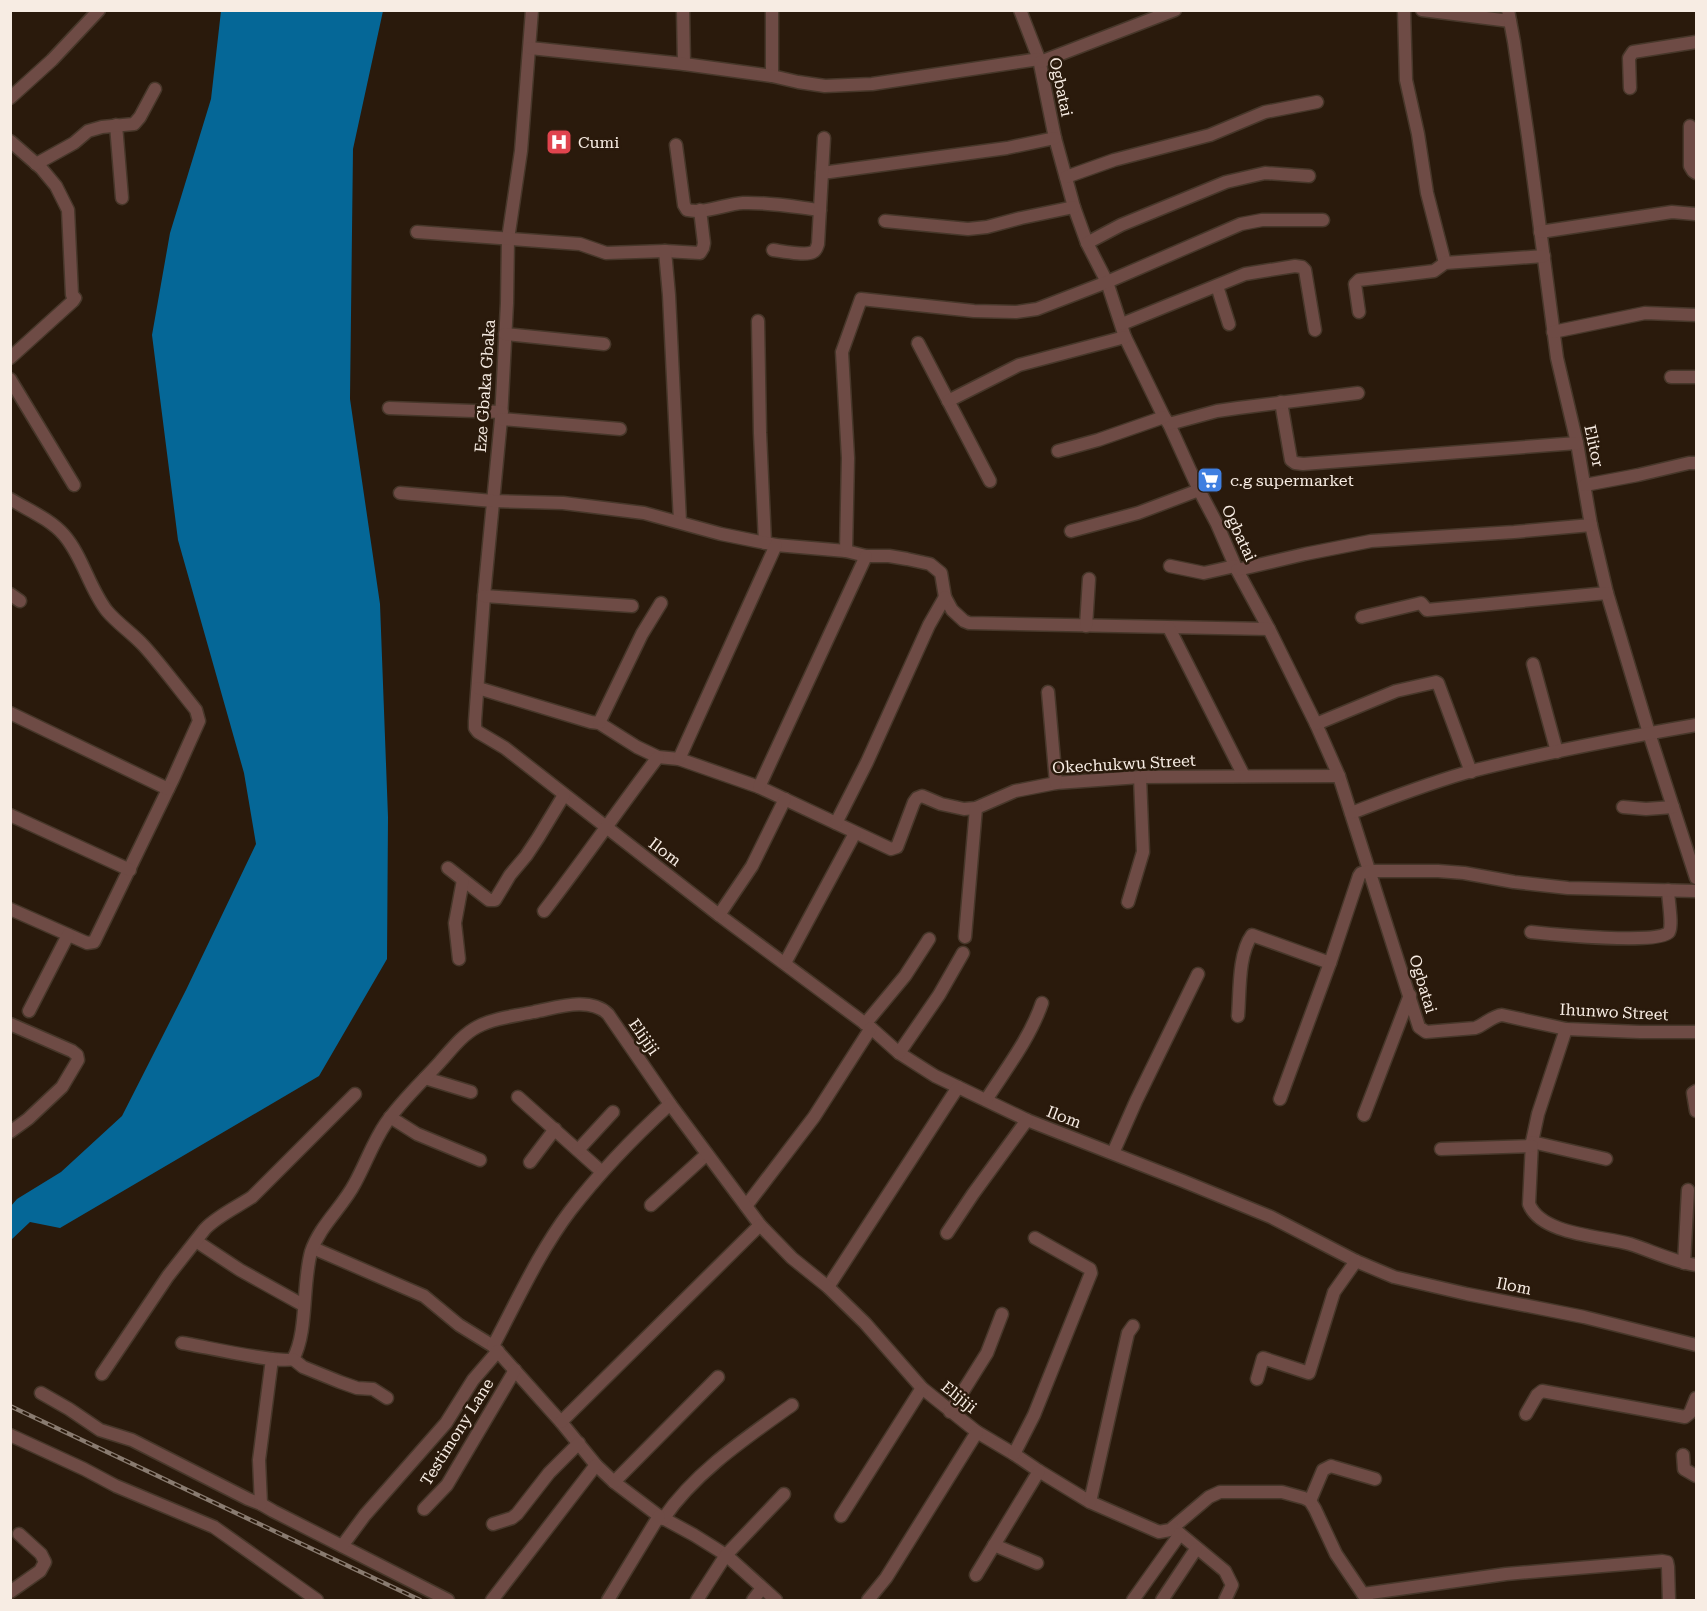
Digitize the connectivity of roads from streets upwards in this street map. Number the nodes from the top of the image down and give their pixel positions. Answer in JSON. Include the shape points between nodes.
{"nodes":[{"id":1,"x":99,"y":10,"type":"edge"},
{"id":2,"x":532,"y":10,"type":"edge"},
{"id":3,"x":683,"y":10,"type":"edge"},
{"id":4,"x":772,"y":10,"type":"edge"},
{"id":5,"x":1020,"y":10,"type":"edge"},
{"id":6,"x":1175,"y":10,"type":"edge"},
{"id":7,"x":1404,"y":10,"type":"edge"},
{"id":8,"x":1422,"y":10,"type":"edge"},
{"id":9,"x":1509,"y":16,"type":"edge"},
{"id":10,"x":1696,"y":42,"type":"edge"},
{"id":11,"x":530,"y":48,"type":"junction"},
{"id":12,"x":1039,"y":61,"type":"junction"},
{"id":13,"x":684,"y":64,"type":"junction"},
{"id":14,"x":772,"y":76,"type":"junction"},
{"id":15,"x":1630,"y":87,"type":"dead end"},
{"id":16,"x":155,"y":88,"type":"dead end"},
{"id":17,"x":10,"y":98,"type":"edge"},
{"id":18,"x":1317,"y":102,"type":"dead end"},
{"id":19,"x":116,"y":126,"type":"junction"},
{"id":20,"x":1690,"y":126,"type":"dead end"},
{"id":21,"x":824,"y":138,"type":"dead end"},
{"id":22,"x":1055,"y":138,"type":"junction"},
{"id":23,"x":10,"y":141,"type":"edge"},
{"id":24,"x":676,"y":145,"type":"dead end"},
{"id":25,"x":36,"y":164,"type":"junction"},
{"id":26,"x":822,"y":173,"type":"junction"},
{"id":27,"x":1696,"y":173,"type":"edge"},
{"id":28,"x":1310,"y":176,"type":"dead end"},
{"id":29,"x":1066,"y":177,"type":"junction"},
{"id":30,"x":122,"y":198,"type":"dead end"},
{"id":31,"x":1074,"y":207,"type":"junction"},
{"id":32,"x":700,"y":210,"type":"junction"},
{"id":33,"x":820,"y":210,"type":"junction"},
{"id":34,"x":1695,"y":214,"type":"dead end"},
{"id":35,"x":1323,"y":220,"type":"dead end"},
{"id":36,"x":885,"y":221,"type":"dead end"},
{"id":37,"x":417,"y":232,"type":"dead end"},
{"id":38,"x":1540,"y":232,"type":"junction"},
{"id":39,"x":508,"y":239,"type":"junction"},
{"id":40,"x":1087,"y":243,"type":"junction"},
{"id":41,"x":773,"y":250,"type":"dead end"},
{"id":42,"x":665,"y":251,"type":"junction"},
{"id":43,"x":1544,"y":256,"type":"junction"},
{"id":44,"x":1445,"y":263,"type":"junction"},
{"id":45,"x":1107,"y":282,"type":"junction"},
{"id":46,"x":1217,"y":286,"type":"junction"},
{"id":47,"x":1359,"y":312,"type":"dead end"},
{"id":48,"x":1696,"y":315,"type":"edge"},
{"id":49,"x":758,"y":321,"type":"dead end"},
{"id":50,"x":1122,"y":324,"type":"junction"},
{"id":51,"x":1229,"y":324,"type":"dead end"},
{"id":52,"x":1315,"y":330,"type":"dead end"},
{"id":53,"x":1553,"y":332,"type":"junction"},
{"id":54,"x":505,"y":334,"type":"junction"},
{"id":55,"x":1125,"y":338,"type":"junction"},
{"id":56,"x":918,"y":343,"type":"dead end"},
{"id":57,"x":604,"y":344,"type":"dead end"},
{"id":58,"x":10,"y":358,"type":"edge"},
{"id":59,"x":1696,"y":376,"type":"edge"},
{"id":60,"x":1671,"y":377,"type":"dead end"},
{"id":61,"x":10,"y":379,"type":"edge"},
{"id":62,"x":1358,"y":393,"type":"dead end"},
{"id":63,"x":948,"y":401,"type":"junction"},
{"id":64,"x":1281,"y":402,"type":"junction"},
{"id":65,"x":389,"y":408,"type":"dead end"},
{"id":66,"x":502,"y":416,"type":"junction"},
{"id":67,"x":1167,"y":421,"type":"junction"},
{"id":68,"x":620,"y":429,"type":"dead end"},
{"id":69,"x":1577,"y":443,"type":"junction"},
{"id":70,"x":1058,"y":451,"type":"dead end"},
{"id":71,"x":1696,"y":463,"type":"edge"},
{"id":72,"x":990,"y":481,"type":"dead end"},
{"id":73,"x":74,"y":485,"type":"dead end"},
{"id":74,"x":1585,"y":485,"type":"junction"},
{"id":75,"x":1199,"y":490,"type":"junction"},
{"id":76,"x":400,"y":493,"type":"dead end"},
{"id":77,"x":10,"y":499,"type":"edge"},
{"id":78,"x":493,"y":501,"type":"junction"},
{"id":79,"x":680,"y":522,"type":"junction"},
{"id":80,"x":1591,"y":525,"type":"junction"},
{"id":81,"x":1071,"y":531,"type":"dead end"},
{"id":82,"x":771,"y":544,"type":"junction"},
{"id":83,"x":846,"y":551,"type":"junction"},
{"id":84,"x":866,"y":556,"type":"junction"},
{"id":85,"x":1170,"y":566,"type":"dead end"},
{"id":86,"x":1236,"y":568,"type":"junction"},
{"id":87,"x":1089,"y":579,"type":"dead end"},
{"id":88,"x":1607,"y":593,"type":"junction"},
{"id":89,"x":484,"y":596,"type":"junction"},
{"id":90,"x":945,"y":597,"type":"junction"},
{"id":91,"x":661,"y":603,"type":"dead end"},
{"id":92,"x":632,"y":606,"type":"dead end"},
{"id":93,"x":1362,"y":617,"type":"dead end"},
{"id":94,"x":1086,"y":626,"type":"junction"},
{"id":95,"x":1169,"y":628,"type":"junction"},
{"id":96,"x":1269,"y":629,"type":"junction"},
{"id":97,"x":1533,"y":664,"type":"dead end"},
{"id":98,"x":478,"y":688,"type":"junction"},
{"id":99,"x":1048,"y":692,"type":"dead end"},
{"id":100,"x":10,"y":713,"type":"edge"},
{"id":101,"x":598,"y":723,"type":"junction"},
{"id":102,"x":1316,"y":724,"type":"junction"},
{"id":103,"x":1696,"y":725,"type":"edge"},
{"id":104,"x":1649,"y":733,"type":"junction"},
{"id":105,"x":505,"y":748,"type":"joint"},
{"id":106,"x":1557,"y":752,"type":"junction"},
{"id":107,"x":658,"y":757,"type":"junction"},
{"id":108,"x":679,"y":759,"type":"junction"},
{"id":109,"x":1471,"y":772,"type":"junction"},
{"id":110,"x":1244,"y":776,"type":"junction"},
{"id":111,"x":1339,"y":776,"type":"junction"},
{"id":112,"x":1140,"y":777,"type":"junction"},
{"id":113,"x":1056,"y":783,"type":"junction"},
{"id":114,"x":759,"y":787,"type":"junction"},
{"id":115,"x":168,"y":789,"type":"junction"},
{"id":116,"x":564,"y":795,"type":"junction"},
{"id":117,"x":785,"y":799,"type":"junction"},
{"id":118,"x":1623,"y":807,"type":"dead end"},
{"id":119,"x":1673,"y":807,"type":"junction"},
{"id":120,"x":976,"y":808,"type":"junction"},
{"id":121,"x":1351,"y":813,"type":"junction"},
{"id":122,"x":10,"y":815,"type":"edge"},
{"id":123,"x":836,"y":823,"type":"junction"},
{"id":124,"x":605,"y":827,"type":"junction"},
{"id":125,"x":855,"y":833,"type":"junction"},
{"id":126,"x":448,"y":868,"type":"dead end"},
{"id":127,"x":130,"y":870,"type":"junction"},
{"id":128,"x":1370,"y":871,"type":"junction"},
{"id":129,"x":1696,"y":878,"type":"edge"},
{"id":130,"x":463,"y":880,"type":"junction"},
{"id":131,"x":1668,"y":890,"type":"junction"},
{"id":132,"x":1696,"y":891,"type":"edge"},
{"id":133,"x":1128,"y":902,"type":"dead end"},
{"id":134,"x":10,"y":909,"type":"edge"},
{"id":135,"x":543,"y":911,"type":"dead end"},
{"id":136,"x":719,"y":915,"type":"junction"},
{"id":137,"x":1531,"y":932,"type":"dead end"},
{"id":138,"x":68,"y":935,"type":"junction"},
{"id":139,"x":965,"y":937,"type":"dead end"},
{"id":140,"x":929,"y":939,"type":"dead end"},
{"id":141,"x":963,"y":953,"type":"dead end"},
{"id":142,"x":459,"y":959,"type":"dead end"},
{"id":143,"x":785,"y":963,"type":"junction"},
{"id":144,"x":1330,"y":963,"type":"junction"},
{"id":145,"x":1198,"y":974,"type":"dead end"},
{"id":146,"x":1410,"y":994,"type":"junction"},
{"id":147,"x":1042,"y":1003,"type":"dead end"},
{"id":148,"x":29,"y":1011,"type":"dead end"},
{"id":149,"x":1238,"y":1016,"type":"dead end"},
{"id":150,"x":10,"y":1024,"type":"edge"},
{"id":151,"x":868,"y":1026,"type":"junction"},
{"id":152,"x":1566,"y":1029,"type":"junction"},
{"id":153,"x":1426,"y":1032,"type":"joint"},
{"id":154,"x":1696,"y":1032,"type":"edge"},
{"id":155,"x":899,"y":1053,"type":"junction"},
{"id":156,"x":425,"y":1078,"type":"junction"},
{"id":157,"x":958,"y":1087,"type":"junction"},
{"id":158,"x":471,"y":1092,"type":"dead end"},
{"id":159,"x":1696,"y":1092,"type":"edge"},
{"id":160,"x":355,"y":1094,"type":"dead end"},
{"id":161,"x":518,"y":1097,"type":"dead end"},
{"id":162,"x":1280,"y":1099,"type":"dead end"},
{"id":163,"x":986,"y":1100,"type":"junction"},
{"id":164,"x":670,"y":1104,"type":"junction"},
{"id":165,"x":1696,"y":1111,"type":"edge"},
{"id":166,"x":613,"y":1112,"type":"dead end"},
{"id":167,"x":1364,"y":1115,"type":"dead end"},
{"id":168,"x":390,"y":1117,"type":"junction"},
{"id":169,"x":1027,"y":1120,"type":"junction"},
{"id":170,"x":555,"y":1129,"type":"junction"},
{"id":171,"x":10,"y":1132,"type":"edge"},
{"id":172,"x":1532,"y":1144,"type":"junction"},
{"id":173,"x":1441,"y":1149,"type":"dead end"},
{"id":174,"x":578,"y":1150,"type":"junction"},
{"id":175,"x":1113,"y":1153,"type":"junction"},
{"id":176,"x":707,"y":1154,"type":"junction"},
{"id":177,"x":1606,"y":1159,"type":"dead end"},
{"id":178,"x":480,"y":1160,"type":"dead end"},
{"id":179,"x":530,"y":1162,"type":"dead end"},
{"id":180,"x":602,"y":1172,"type":"junction"},
{"id":181,"x":1690,"y":1196,"type":"edge"},
{"id":182,"x":651,"y":1205,"type":"dead end"},
{"id":183,"x":746,"y":1206,"type":"junction"},
{"id":184,"x":760,"y":1226,"type":"junction"},
{"id":185,"x":947,"y":1233,"type":"dead end"},
{"id":186,"x":1035,"y":1238,"type":"dead end"},
{"id":187,"x":196,"y":1241,"type":"junction"},
{"id":188,"x":313,"y":1248,"type":"junction"},
{"id":189,"x":1356,"y":1261,"type":"junction"},
{"id":190,"x":1690,"y":1264,"type":"edge"},
{"id":191,"x":828,"y":1287,"type":"junction"},
{"id":192,"x":303,"y":1305,"type":"junction"},
{"id":193,"x":1002,"y":1314,"type":"dead end"},
{"id":194,"x":1133,"y":1326,"type":"dead end"},
{"id":195,"x":182,"y":1343,"type":"dead end"},
{"id":196,"x":1696,"y":1345,"type":"edge"},
{"id":197,"x":495,"y":1349,"type":"junction"},
{"id":198,"x":272,"y":1359,"type":"junction"},
{"id":199,"x":293,"y":1359,"type":"junction"},
{"id":200,"x":514,"y":1370,"type":"junction"},
{"id":201,"x":102,"y":1374,"type":"dead end"},
{"id":202,"x":718,"y":1377,"type":"dead end"},
{"id":203,"x":1257,"y":1378,"type":"dead end"},
{"id":204,"x":922,"y":1388,"type":"junction"},
{"id":205,"x":41,"y":1393,"type":"dead end"},
{"id":206,"x":387,"y":1398,"type":"dead end"},
{"id":207,"x":1696,"y":1398,"type":"edge"},
{"id":208,"x":792,"y":1405,"type":"dead end"},
{"id":209,"x":950,"y":1412,"type":"junction"},
{"id":210,"x":1526,"y":1414,"type":"dead end"},
{"id":211,"x":561,"y":1422,"type":"junction"},
{"id":212,"x":977,"y":1432,"type":"junction"},
{"id":213,"x":10,"y":1435,"type":"edge"},
{"id":214,"x":579,"y":1443,"type":"junction"},
{"id":215,"x":1014,"y":1454,"type":"junction"},
{"id":216,"x":1683,"y":1455,"type":"dead end"},
{"id":217,"x":596,"y":1464,"type":"junction"},
{"id":218,"x":1039,"y":1471,"type":"junction"},
{"id":219,"x":1696,"y":1476,"type":"edge"},
{"id":220,"x":1375,"y":1479,"type":"dead end"},
{"id":221,"x":614,"y":1482,"type":"junction"},
{"id":222,"x":784,"y":1494,"type":"dead end"},
{"id":223,"x":1310,"y":1501,"type":"junction"},
{"id":224,"x":1090,"y":1502,"type":"junction"},
{"id":225,"x":261,"y":1503,"type":"junction"},
{"id":226,"x":424,"y":1509,"type":"dead end"},
{"id":227,"x":841,"y":1516,"type":"dead end"},
{"id":228,"x":661,"y":1518,"type":"junction"},
{"id":229,"x":494,"y":1524,"type":"dead end"},
{"id":230,"x":1176,"y":1531,"type":"junction"},
{"id":231,"x":19,"y":1534,"type":"dead end"},
{"id":232,"x":994,"y":1545,"type":"junction"},
{"id":233,"x":342,"y":1546,"type":"junction"},
{"id":234,"x":1196,"y":1549,"type":"junction"},
{"id":235,"x":726,"y":1556,"type":"junction"},
{"id":236,"x":1037,"y":1563,"type":"dead end"},
{"id":237,"x":976,"y":1575,"type":"dead end"},
{"id":238,"x":762,"y":1588,"type":"junction"},
{"id":239,"x":10,"y":1594,"type":"edge"},
{"id":240,"x":1365,"y":1597,"type":"edge"},
{"id":241,"x":14,"y":1600,"type":"edge"},
{"id":242,"x":317,"y":1600,"type":"edge"},
{"id":243,"x":448,"y":1600,"type":"edge"},
{"id":244,"x":492,"y":1600,"type":"edge"},
{"id":245,"x":608,"y":1600,"type":"edge"},
{"id":246,"x":697,"y":1600,"type":"edge"},
{"id":247,"x":753,"y":1600,"type":"edge"},
{"id":248,"x":776,"y":1600,"type":"edge"},
{"id":249,"x":867,"y":1600,"type":"edge"},
{"id":250,"x":1133,"y":1600,"type":"edge"},
{"id":251,"x":1162,"y":1600,"type":"edge"},
{"id":252,"x":1225,"y":1600,"type":"edge"},
{"id":253,"x":1669,"y":1600,"type":"edge"}],
"edges":[{"from":1,"to":17,"type":"street"},
{"from":2,"to":11,"type":"street","name":"Eze Gbaka Gbaka"},
{"from":3,"to":13,"type":"street"},
{"from":4,"to":14,"type":"street"},
{"from":5,"to":12,"type":"street","name":"Ogbatai"},
{"from":6,"to":12,"type":"street"},
{"from":7,"to":44,"type":"street","via":[[1406,80],[1427,193]]},
{"from":8,"to":9,"type":"street"},
{"from":9,"to":38,"type":"street","name":"Elitor"},
{"from":10,"to":15,"type":"street","via":[[1633,52],[1629,58]]},
{"from":11,"to":13,"type":"street"},
{"from":11,"to":39,"type":"street","name":"Eze Gbaka Gbaka"},
{"from":12,"to":14,"type":"street","via":[[872,84],[825,86]]},
{"from":12,"to":22,"type":"street","name":"Ogbatai"},
{"from":13,"to":14,"type":"street"},
{"from":16,"to":19,"type":"street","via":[[134,124]]},
{"from":18,"to":29,"type":"street","via":[[1265,112],[1210,135]]},
{"from":19,"to":25,"type":"street","via":[[88,131]]},
{"from":19,"to":30,"type":"street"},
{"from":20,"to":27,"type":"street","via":[[1690,166]]},
{"from":21,"to":26,"type":"street"},
{"from":22,"to":26,"type":"street"},
{"from":22,"to":29,"type":"street","name":"Ogbatai"},
{"from":23,"to":25,"type":"street"},
{"from":24,"to":32,"type":"street","via":[[685,208]]},
{"from":25,"to":58,"type":"street","via":[[56,186],[68,210],[75,298]]},
{"from":26,"to":33,"type":"street"},
{"from":28,"to":40,"type":"street","via":[[1265,173],[1226,182]]},
{"from":29,"to":31,"type":"street","name":"Ogbatai"},
{"from":31,"to":36,"type":"street","via":[[968,230]]},
{"from":31,"to":40,"type":"street","name":"Ogbatai"},
{"from":32,"to":33,"type":"street","via":[[758,202]]},
{"from":32,"to":42,"type":"street","via":[[702,251]]},
{"from":33,"to":41,"type":"street","via":[[818,244],[813,252]]},
{"from":34,"to":38,"type":"street","via":[[1672,212]]},
{"from":35,"to":45,"type":"street","via":[[1250,221]]},
{"from":37,"to":39,"type":"street"},
{"from":38,"to":43,"type":"street","name":"Elitor"},
{"from":39,"to":42,"type":"street","via":[[580,244],[606,253]]},
{"from":39,"to":54,"type":"street","name":"Eze Gbaka Gbaka"},
{"from":40,"to":45,"type":"street","name":"Ogbatai"},
{"from":42,"to":79,"type":"street"},
{"from":43,"to":44,"type":"street"},
{"from":43,"to":53,"type":"street","name":"Elitor"},
{"from":44,"to":47,"type":"street","via":[[1434,271],[1359,280],[1355,284]]},
{"from":45,"to":50,"type":"street","name":"Ogbatai"},
{"from":45,"to":83,"type":"street","via":[[1028,311],[974,310],[864,298],[859,301],[842,352],[848,458]]},
{"from":46,"to":50,"type":"street"},
{"from":46,"to":51,"type":"street"},
{"from":46,"to":52,"type":"street","via":[[1245,274],[1302,267]]},
{"from":48,"to":53,"type":"street","via":[[1646,313]]},
{"from":49,"to":82,"type":"street","via":[[760,433]]},
{"from":50,"to":55,"type":"street","name":"Ogbatai"},
{"from":53,"to":69,"type":"street","name":"Elitor"},
{"from":54,"to":57,"type":"street"},
{"from":54,"to":66,"type":"street","name":"Eze Gbaka Gbaka"},
{"from":55,"to":63,"type":"street","via":[[1019,365]]},
{"from":55,"to":67,"type":"street","name":"Ogbatai"},
{"from":56,"to":63,"type":"street"},
{"from":59,"to":60,"type":"street"},
{"from":61,"to":73,"type":"street"},
{"from":62,"to":64,"type":"street"},
{"from":63,"to":72,"type":"street"},
{"from":64,"to":67,"type":"street"},
{"from":64,"to":69,"type":"street","via":[[1294,463]]},
{"from":65,"to":66,"type":"street"},
{"from":66,"to":68,"type":"street"},
{"from":66,"to":78,"type":"street","name":"Eze Gbaka Gbaka"},
{"from":67,"to":70,"type":"street"},
{"from":67,"to":75,"type":"street","name":"Ogbatai"},
{"from":69,"to":74,"type":"street","name":"Elitor"},
{"from":71,"to":74,"type":"street"},
{"from":74,"to":80,"type":"street","name":"Elitor"},
{"from":75,"to":81,"type":"street","via":[[1138,513]]},
{"from":75,"to":86,"type":"street","name":"Ogbatai"},
{"from":76,"to":78,"type":"street"},
{"from":77,"to":115,"type":"street","via":[[63,534],[114,620],[145,647],[196,710],[199,721]]},
{"from":78,"to":79,"type":"street","via":[[564,503],[644,513]]},
{"from":78,"to":89,"type":"street","name":"Eze Gbaka Gbaka"},
{"from":79,"to":82,"type":"street"},
{"from":80,"to":86,"type":"street","via":[[1371,541]]},
{"from":80,"to":88,"type":"street","name":"Elitor"},
{"from":82,"to":83,"type":"street"},
{"from":82,"to":108,"type":"street"},
{"from":83,"to":84,"type":"street"},
{"from":84,"to":90,"type":"street","via":[[930,564],[941,573]]},
{"from":84,"to":114,"type":"street"},
{"from":85,"to":86,"type":"street","via":[[1204,573]]},
{"from":86,"to":96,"type":"street","name":"Ogbatai"},
{"from":87,"to":94,"type":"street"},
{"from":88,"to":93,"type":"street","via":[[1427,610],[1417,603]]},
{"from":88,"to":104,"type":"street","name":"Elitor"},
{"from":89,"to":92,"type":"street"},
{"from":89,"to":98,"type":"street","name":"Eze Gbaka Gbaka"},
{"from":90,"to":94,"type":"street","via":[[958,617],[969,623]]},
{"from":90,"to":123,"type":"street"},
{"from":91,"to":101,"type":"street"},
{"from":94,"to":95,"type":"street"},
{"from":95,"to":96,"type":"street"},
{"from":95,"to":110,"type":"street"},
{"from":96,"to":102,"type":"street","name":"Ogbatai"},
{"from":97,"to":106,"type":"street"},
{"from":98,"to":101,"type":"street"},
{"from":98,"to":105,"type":"street","name":"Eze Gbaka Gbaka","via":[[475,728]]},
{"from":99,"to":113,"type":"street"},
{"from":100,"to":115,"type":"street"},
{"from":101,"to":107,"type":"street"},
{"from":102,"to":109,"type":"street","via":[[1396,691],[1436,681]]},
{"from":102,"to":111,"type":"street","name":"Ogbatai"},
{"from":103,"to":104,"type":"street"},
{"from":104,"to":106,"type":"street"},
{"from":104,"to":119,"type":"street","name":"Elitor"},
{"from":105,"to":116,"type":"street","name":"Ilom"},
{"from":106,"to":109,"type":"street"},
{"from":107,"to":108,"type":"street"},
{"from":107,"to":124,"type":"street"},
{"from":108,"to":114,"type":"street"},
{"from":109,"to":121,"type":"street"},
{"from":110,"to":111,"type":"street","name":"Okechukwu Street"},
{"from":110,"to":112,"type":"street","name":"Okechukwu Street"},
{"from":111,"to":121,"type":"street","name":"Ogbatai"},
{"from":112,"to":113,"type":"street","name":"Okechukwu Street"},
{"from":112,"to":133,"type":"street","via":[[1143,852]]},
{"from":113,"to":120,"type":"street","name":"Okechukwu Street","via":[[1015,791]]},
{"from":114,"to":117,"type":"street"},
{"from":115,"to":127,"type":"street"},
{"from":116,"to":124,"type":"street","name":"Ilom"},
{"from":116,"to":130,"type":"street","via":[[495,900],[489,900]]},
{"from":117,"to":123,"type":"street"},
{"from":117,"to":136,"type":"street","via":[[752,866]]},
{"from":118,"to":119,"type":"street"},
{"from":119,"to":129,"type":"street","name":"Elitor"},
{"from":120,"to":125,"type":"street","name":"Okechukwu Street","via":[[917,798],[895,849]]},
{"from":120,"to":139,"type":"street"},
{"from":121,"to":128,"type":"street","name":"Ogbatai"},
{"from":122,"to":127,"type":"street"},
{"from":123,"to":125,"type":"street"},
{"from":124,"to":135,"type":"street"},
{"from":124,"to":136,"type":"street","name":"Ilom"},
{"from":125,"to":143,"type":"street"},
{"from":126,"to":130,"type":"street"},
{"from":127,"to":138,"type":"street","via":[[94,942]]},
{"from":128,"to":131,"type":"street","via":[[1464,873],[1568,888]]},
{"from":128,"to":144,"type":"street","via":[[1359,876]]},
{"from":128,"to":146,"type":"street","name":"Ogbatai"},
{"from":130,"to":142,"type":"street","via":[[455,922]]},
{"from":131,"to":132,"type":"street"},
{"from":131,"to":137,"type":"street","via":[[1670,928],[1664,937]]},
{"from":134,"to":138,"type":"street"},
{"from":136,"to":143,"type":"street","name":"Ilom"},
{"from":138,"to":148,"type":"street"},
{"from":140,"to":151,"type":"street"},
{"from":141,"to":155,"type":"street"},
{"from":143,"to":151,"type":"street","name":"Ilom"},
{"from":144,"to":149,"type":"street","via":[[1252,935],[1241,968]]},
{"from":144,"to":162,"type":"street"},
{"from":145,"to":175,"type":"street"},
{"from":146,"to":153,"type":"street","name":"Ogbatai","via":[[1419,1027]]},
{"from":146,"to":167,"type":"street"},
{"from":147,"to":163,"type":"street"},
{"from":150,"to":171,"type":"street","via":[[72,1051],[78,1060],[62,1086]]},
{"from":151,"to":155,"type":"street","name":"Ilom"},
{"from":151,"to":183,"type":"street","via":[[814,1117]]},
{"from":152,"to":153,"type":"street","name":"Ihunwo Street","via":[[1502,1015],[1475,1028]]},
{"from":152,"to":154,"type":"street","name":"Ihunwo Street"},
{"from":152,"to":172,"type":"street"},
{"from":155,"to":157,"type":"street","name":"Ilom"},
{"from":156,"to":158,"type":"street"},
{"from":156,"to":164,"type":"street","name":"Elijiji","via":[[455,1045],[486,1023],[564,1006],[588,1005],[608,1014]]},
{"from":156,"to":168,"type":"street"},
{"from":157,"to":163,"type":"street","name":"Ilom"},
{"from":157,"to":191,"type":"street"},
{"from":159,"to":165,"type":"street"},
{"from":160,"to":187,"type":"street","via":[[252,1197],[212,1222]]},
{"from":161,"to":170,"type":"street"},
{"from":163,"to":169,"type":"street","name":"Ilom"},
{"from":164,"to":176,"type":"street","name":"Elijiji"},
{"from":164,"to":180,"type":"street"},
{"from":166,"to":174,"type":"street"},
{"from":168,"to":178,"type":"street","via":[[417,1134]]},
{"from":168,"to":188,"type":"street","via":[[355,1184]]},
{"from":169,"to":175,"type":"street","name":"Ilom"},
{"from":169,"to":185,"type":"street"},
{"from":170,"to":174,"type":"street"},
{"from":170,"to":179,"type":"street"},
{"from":172,"to":173,"type":"street"},
{"from":172,"to":177,"type":"street"},
{"from":172,"to":190,"type":"street","via":[[1532,1213],[1564,1230],[1628,1244]]},
{"from":174,"to":180,"type":"street"},
{"from":175,"to":189,"type":"street","name":"Ilom","via":[[1271,1217]]},
{"from":176,"to":182,"type":"street"},
{"from":176,"to":183,"type":"street","name":"Elijiji"},
{"from":180,"to":197,"type":"street","via":[[557,1231]]},
{"from":181,"to":190,"type":"street"},
{"from":183,"to":184,"type":"street","name":"Elijiji"},
{"from":184,"to":191,"type":"street","name":"Elijiji"},
{"from":184,"to":211,"type":"street"},
{"from":186,"to":215,"type":"street","via":[[1090,1269],[1091,1274],[1034,1415]]},
{"from":187,"to":192,"type":"street"},
{"from":187,"to":201,"type":"street"},
{"from":188,"to":192,"type":"street"},
{"from":188,"to":197,"type":"street","via":[[424,1296]]},
{"from":189,"to":196,"type":"street","name":"Ilom","via":[[1394,1277]]},
{"from":189,"to":203,"type":"street","via":[[1334,1292],[1311,1371],[1263,1358]]},
{"from":191,"to":204,"type":"street","name":"Elijiji"},
{"from":192,"to":199,"type":"street","via":[[299,1344]]},
{"from":193,"to":209,"type":"street","via":[[987,1353]]},
{"from":194,"to":224,"type":"street","via":[[1128,1333]]},
{"from":195,"to":198,"type":"street"},
{"from":197,"to":200,"type":"street"},
{"from":197,"to":233,"type":"street","via":[[441,1430]]},
{"from":198,"to":199,"type":"street"},
{"from":198,"to":225,"type":"street","via":[[260,1460]]},
{"from":199,"to":206,"type":"street","via":[[340,1382],[373,1389]]},
{"from":200,"to":211,"type":"street"},
{"from":200,"to":226,"type":"street","name":"Testimony Lane","via":[[447,1485]]},
{"from":202,"to":221,"type":"street"},
{"from":204,"to":209,"type":"street","name":"Elijiji"},
{"from":204,"to":227,"type":"street"},
{"from":205,"to":225,"type":"street","via":[[100,1430],[132,1440]]},
{"from":207,"to":210,"type":"street","via":[[1685,1417],[1542,1391]]},
{"from":208,"to":228,"type":"street","via":[[727,1453]]},
{"from":209,"to":212,"type":"street","name":"Elijiji"},
{"from":211,"to":214,"type":"street"},
{"from":212,"to":215,"type":"street","name":"Elijiji"},
{"from":212,"to":249,"type":"street","via":[[896,1562]]},
{"from":213,"to":242,"type":"street","via":[[214,1527]]},
{"from":214,"to":217,"type":"street"},
{"from":214,"to":229,"type":"street","via":[[517,1514]]},
{"from":215,"to":218,"type":"street","name":"Elijiji"},
{"from":216,"to":219,"type":"street","via":[[1684,1469]]},
{"from":217,"to":221,"type":"street"},
{"from":217,"to":244,"type":"street"},
{"from":218,"to":224,"type":"street","name":"Elijiji"},
{"from":218,"to":232,"type":"street"},
{"from":220,"to":223,"type":"street","via":[[1330,1466],[1323,1470]]},
{"from":221,"to":228,"type":"street"},
{"from":222,"to":235,"type":"street"},
{"from":223,"to":230,"type":"street","via":[[1282,1492],[1220,1492],[1209,1497]]},
{"from":223,"to":240,"type":"street","via":[[1336,1554]]},
{"from":224,"to":230,"type":"street","name":"Elijiji","via":[[1152,1530]]},
{"from":225,"to":233,"type":"street"},
{"from":228,"to":235,"type":"street"},
{"from":228,"to":245,"type":"street"},
{"from":230,"to":234,"type":"street"},
{"from":230,"to":250,"type":"street"},
{"from":231,"to":239,"type":"street","via":[[45,1562],[40,1571]]},
{"from":232,"to":236,"type":"street"},
{"from":232,"to":237,"type":"street"},
{"from":233,"to":243,"type":"street"},
{"from":234,"to":251,"type":"street"},
{"from":234,"to":252,"type":"street","via":[[1230,1579],[1232,1585]]},
{"from":235,"to":238,"type":"street"},
{"from":235,"to":246,"type":"street"},
{"from":238,"to":247,"type":"street"},
{"from":238,"to":248,"type":"street"},
{"from":239,"to":241,"type":"street"},
{"from":240,"to":253,"type":"street","via":[[1506,1574],[1662,1561],[1668,1567]]}]}
